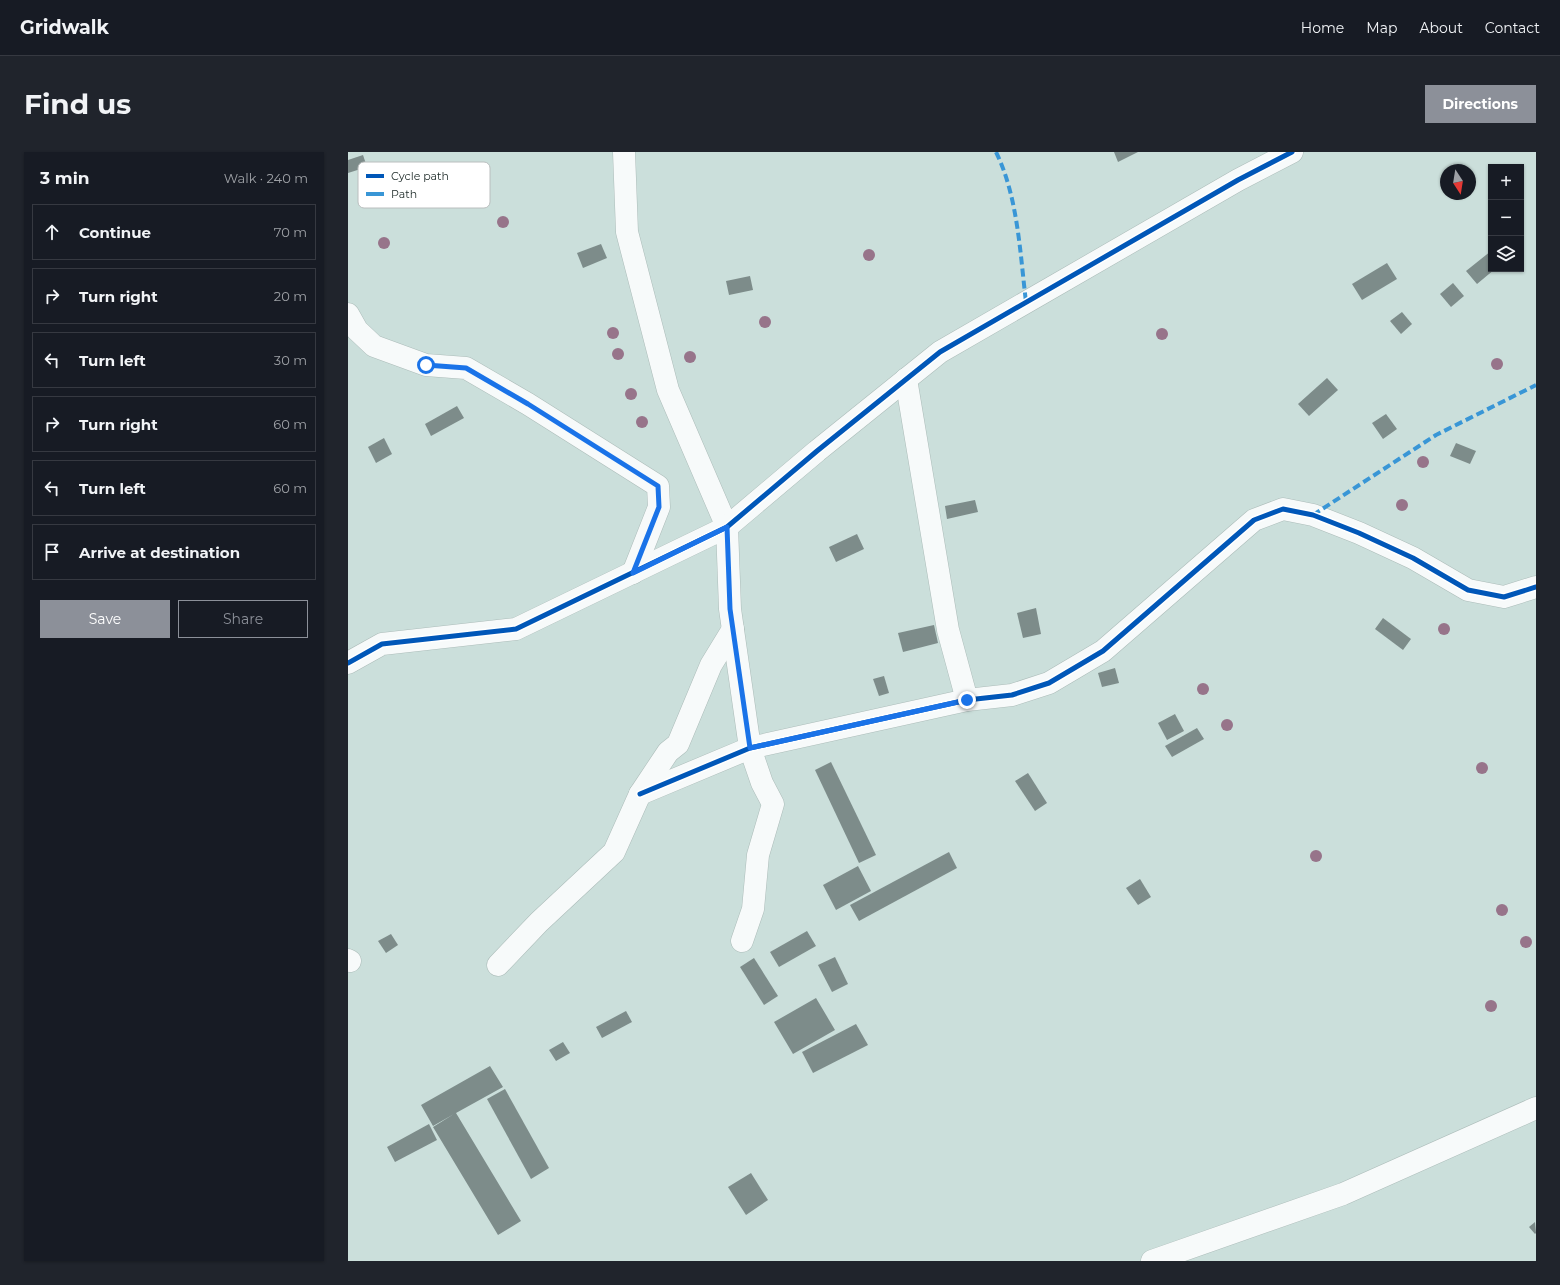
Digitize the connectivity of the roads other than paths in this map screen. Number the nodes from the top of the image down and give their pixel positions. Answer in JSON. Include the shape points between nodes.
{"nodes":[{"id":1,"x":624,"y":152,"type":"edge"},
{"id":2,"x":1292,"y":152,"type":"edge"},
{"id":3,"x":348,"y":314,"type":"edge"},
{"id":4,"x":906,"y":379,"type":"junction"},
{"id":5,"x":727,"y":527,"type":"junction"},
{"id":6,"x":633,"y":573,"type":"junction"},
{"id":7,"x":1536,"y":587,"type":"edge"},
{"id":8,"x":733,"y":629,"type":"junction"},
{"id":9,"x":348,"y":663,"type":"edge"},
{"id":10,"x":967,"y":700,"type":"junction"},
{"id":11,"x":750,"y":748,"type":"junction"},
{"id":12,"x":640,"y":794,"type":"junction"},
{"id":13,"x":742,"y":941,"type":"dead end"},
{"id":14,"x":498,"y":965,"type":"dead end"},
{"id":15,"x":1536,"y":1108,"type":"edge"},
{"id":16,"x":1152,"y":1261,"type":"edge"}],
"edges":[{"from":1,"to":5,"type":"street","via":[[627,232],[668,390]]},
{"from":2,"to":4,"type":"street","via":[[1238,180],[940,352]]},
{"from":3,"to":6,"type":"street","via":[[357,330],[374,346],[426,365],[466,368],[658,486],[659,507]]},
{"from":4,"to":5,"type":"street"},
{"from":4,"to":10,"type":"street","via":[[948,630]]},
{"from":5,"to":6,"type":"street"},
{"from":5,"to":8,"type":"street"},
{"from":6,"to":9,"type":"street","via":[[516,629],[382,644]]},
{"from":7,"to":10,"type":"street","via":[[1504,597],[1468,590],[1413,558],[1359,533],[1313,515],[1283,509],[1254,520],[1103,651],[1049,683],[1012,695]]},
{"from":8,"to":11,"type":"street"},
{"from":8,"to":12,"type":"street","via":[[711,666],[678,744],[668,752]]},
{"from":10,"to":11,"type":"street"},
{"from":11,"to":12,"type":"street"},
{"from":11,"to":13,"type":"street","via":[[762,783],[773,804],[758,855],[753,909]]},
{"from":12,"to":14,"type":"street","via":[[614,852],[539,922]]},
{"from":15,"to":16,"type":"street","via":[[1343,1194]]}]}
